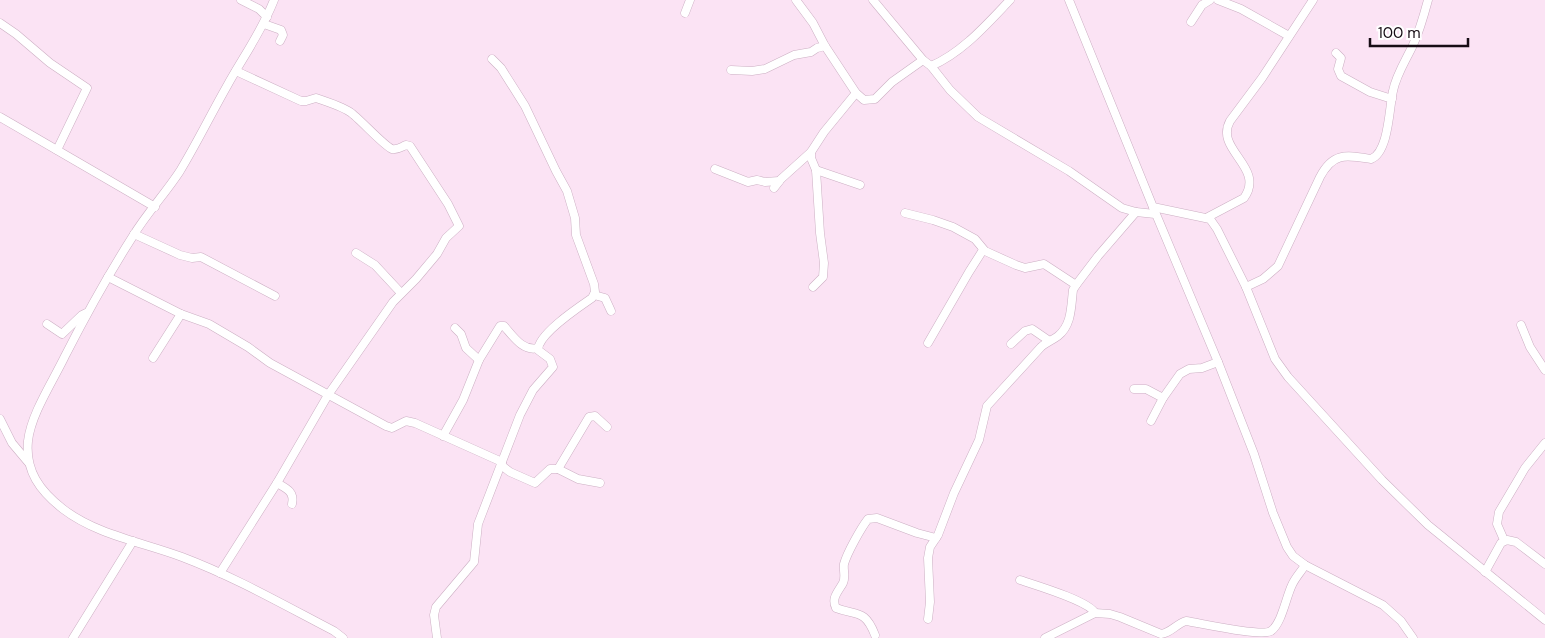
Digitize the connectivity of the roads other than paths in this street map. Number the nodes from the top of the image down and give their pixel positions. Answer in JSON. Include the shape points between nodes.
{"nodes":[{"id":1,"x":241,"y":0,"type":"edge"},
{"id":2,"x":274,"y":0,"type":"edge"},
{"id":3,"x":690,"y":0,"type":"edge"},
{"id":4,"x":796,"y":0,"type":"edge"},
{"id":5,"x":873,"y":0,"type":"edge"},
{"id":6,"x":1010,"y":0,"type":"edge"},
{"id":7,"x":1069,"y":0,"type":"edge"},
{"id":8,"x":1210,"y":0,"type":"edge"},
{"id":9,"x":1218,"y":0,"type":"edge"},
{"id":10,"x":1313,"y":0,"type":"edge"},
{"id":11,"x":1428,"y":0,"type":"edge"},
{"id":12,"x":685,"y":14,"type":"dead end"},
{"id":13,"x":265,"y":20,"type":"junction"},
{"id":14,"x":1191,"y":22,"type":"dead end"},
{"id":15,"x":0,"y":23,"type":"edge"},
{"id":16,"x":1289,"y":36,"type":"junction"},
{"id":17,"x":280,"y":41,"type":"dead end"},
{"id":18,"x":825,"y":46,"type":"junction"},
{"id":19,"x":1336,"y":53,"type":"dead end"},
{"id":20,"x":492,"y":59,"type":"dead end"},
{"id":21,"x":923,"y":60,"type":"junction"},
{"id":22,"x":931,"y":66,"type":"junction"},
{"id":23,"x":731,"y":70,"type":"dead end"},
{"id":24,"x":236,"y":71,"type":"junction"},
{"id":25,"x":856,"y":93,"type":"junction"},
{"id":26,"x":1392,"y":99,"type":"junction"},
{"id":27,"x":0,"y":117,"type":"edge"},
{"id":28,"x":57,"y":150,"type":"junction"},
{"id":29,"x":811,"y":152,"type":"junction"},
{"id":30,"x":715,"y":169,"type":"dead end"},
{"id":31,"x":816,"y":170,"type":"junction"},
{"id":32,"x":860,"y":185,"type":"dead end"},
{"id":33,"x":154,"y":207,"type":"junction"},
{"id":34,"x":1154,"y":211,"type":"junction"},
{"id":35,"x":1136,"y":212,"type":"junction"},
{"id":36,"x":905,"y":213,"type":"dead end"},
{"id":37,"x":1208,"y":217,"type":"junction"},
{"id":38,"x":134,"y":234,"type":"junction"},
{"id":39,"x":983,"y":250,"type":"junction"},
{"id":40,"x":356,"y":252,"type":"dead end"},
{"id":41,"x":108,"y":277,"type":"junction"},
{"id":42,"x":1076,"y":285,"type":"junction"},
{"id":43,"x":813,"y":287,"type":"dead end"},
{"id":44,"x":1246,"y":287,"type":"junction"},
{"id":45,"x":401,"y":292,"type":"junction"},
{"id":46,"x":594,"y":295,"type":"junction"},
{"id":47,"x":275,"y":296,"type":"dead end"},
{"id":48,"x":610,"y":311,"type":"dead end"},
{"id":49,"x":88,"y":312,"type":"junction"},
{"id":50,"x":181,"y":314,"type":"junction"},
{"id":51,"x":47,"y":324,"type":"dead end"},
{"id":52,"x":1521,"y":325,"type":"dead end"},
{"id":53,"x":455,"y":328,"type":"dead end"},
{"id":54,"x":1048,"y":340,"type":"junction"},
{"id":55,"x":928,"y":343,"type":"dead end"},
{"id":56,"x":1011,"y":344,"type":"dead end"},
{"id":57,"x":538,"y":348,"type":"junction"},
{"id":58,"x":154,"y":358,"type":"dead end"},
{"id":59,"x":479,"y":360,"type":"junction"},
{"id":60,"x":1218,"y":362,"type":"junction"},
{"id":61,"x":1545,"y":370,"type":"edge"},
{"id":62,"x":1134,"y":389,"type":"dead end"},
{"id":63,"x":328,"y":395,"type":"junction"},
{"id":64,"x":1164,"y":398,"type":"junction"},
{"id":65,"x":1151,"y":421,"type":"dead end"},
{"id":66,"x":1,"y":423,"type":"edge"},
{"id":67,"x":608,"y":426,"type":"dead end"},
{"id":68,"x":443,"y":436,"type":"junction"},
{"id":69,"x":1545,"y":443,"type":"edge"},
{"id":70,"x":28,"y":462,"type":"junction"},
{"id":71,"x":501,"y":464,"type":"junction"},
{"id":72,"x":558,"y":469,"type":"junction"},
{"id":73,"x":277,"y":483,"type":"junction"},
{"id":74,"x":600,"y":483,"type":"dead end"},
{"id":75,"x":292,"y":504,"type":"dead end"},
{"id":76,"x":936,"y":538,"type":"junction"},
{"id":77,"x":1504,"y":540,"type":"junction"},
{"id":78,"x":133,"y":541,"type":"junction"},
{"id":79,"x":1545,"y":564,"type":"edge"},
{"id":80,"x":1305,"y":565,"type":"junction"},
{"id":81,"x":1485,"y":572,"type":"junction"},
{"id":82,"x":220,"y":573,"type":"junction"},
{"id":83,"x":1020,"y":580,"type":"dead end"},
{"id":84,"x":1095,"y":614,"type":"junction"},
{"id":85,"x":928,"y":619,"type":"dead end"},
{"id":86,"x":1545,"y":620,"type":"edge"},
{"id":87,"x":1272,"y":629,"type":"junction"},
{"id":88,"x":875,"y":634,"type":"dead end"},
{"id":89,"x":1166,"y":636,"type":"edge"},
{"id":90,"x":73,"y":638,"type":"edge"},
{"id":91,"x":342,"y":638,"type":"edge"},
{"id":92,"x":437,"y":638,"type":"edge"},
{"id":93,"x":1045,"y":638,"type":"edge"},
{"id":94,"x":1274,"y":638,"type":"edge"},
{"id":95,"x":1413,"y":638,"type":"edge"}],
"edges":[{"from":1,"to":13,"type":"street","via":[[259,9]]},
{"from":2,"to":13,"type":"street"},
{"from":3,"to":12,"type":"street"},
{"from":4,"to":18,"type":"street"},
{"from":5,"to":21,"type":"street"},
{"from":6,"to":22,"type":"street","via":[[967,42]]},
{"from":7,"to":34,"type":"street"},
{"from":8,"to":14,"type":"street"},
{"from":9,"to":16,"type":"street"},
{"from":10,"to":16,"type":"street"},
{"from":11,"to":26,"type":"street"},
{"from":13,"to":17,"type":"street","via":[[281,30]]},
{"from":13,"to":24,"type":"street"},
{"from":15,"to":28,"type":"street","via":[[87,88]]},
{"from":16,"to":37,"type":"street","via":[[1227,127],[1229,143],[1249,177],[1246,194]]},
{"from":18,"to":23,"type":"street","via":[[765,68]]},
{"from":18,"to":25,"type":"street"},
{"from":19,"to":26,"type":"street","via":[[1341,58],[1338,69],[1341,76],[1370,92]]},
{"from":20,"to":46,"type":"street","via":[[521,100],[567,191],[576,234],[594,284]]},
{"from":21,"to":22,"type":"street"},
{"from":21,"to":25,"type":"street","via":[[873,100],[864,100]]},
{"from":22,"to":35,"type":"street","via":[[978,117],[1069,171],[1122,208]]},
{"from":24,"to":33,"type":"street","via":[[190,154]]},
{"from":24,"to":45,"type":"street","via":[[301,101],[316,98],[347,110],[392,149],[406,145],[411,147],[459,226],[446,238],[416,279]]},
{"from":25,"to":29,"type":"street"},
{"from":26,"to":44,"type":"street","via":[[1385,138],[1377,156],[1371,159],[1339,158],[1328,164],[1278,266],[1263,279]]},
{"from":27,"to":28,"type":"street"},
{"from":28,"to":33,"type":"street"},
{"from":29,"to":30,"type":"street","via":[[777,184],[757,180],[748,182]]},
{"from":29,"to":31,"type":"street"},
{"from":31,"to":32,"type":"street"},
{"from":31,"to":43,"type":"street","via":[[824,268],[823,277]]},
{"from":33,"to":38,"type":"street"},
{"from":34,"to":35,"type":"street"},
{"from":34,"to":37,"type":"street"},
{"from":34,"to":60,"type":"street"},
{"from":35,"to":42,"type":"street"},
{"from":36,"to":39,"type":"street","via":[[953,227],[975,239]]},
{"from":37,"to":44,"type":"street"},
{"from":38,"to":41,"type":"street"},
{"from":38,"to":47,"type":"street","via":[[180,255],[201,257]]},
{"from":39,"to":42,"type":"street","via":[[1024,267],[1044,264]]},
{"from":39,"to":55,"type":"street"},
{"from":40,"to":45,"type":"street","via":[[375,265]]},
{"from":41,"to":49,"type":"street"},
{"from":41,"to":50,"type":"street"},
{"from":42,"to":54,"type":"street","via":[[1067,326]]},
{"from":44,"to":81,"type":"street","via":[[1275,359],[1288,377],[1403,501]]},
{"from":45,"to":63,"type":"street"},
{"from":46,"to":48,"type":"street","via":[[604,298]]},
{"from":46,"to":57,"type":"street","via":[[551,330]]},
{"from":49,"to":51,"type":"street","via":[[62,334]]},
{"from":49,"to":70,"type":"street","via":[[37,412],[29,435]]},
{"from":50,"to":58,"type":"street"},
{"from":50,"to":63,"type":"street","via":[[217,328],[270,363]]},
{"from":52,"to":61,"type":"street"},
{"from":53,"to":59,"type":"street","via":[[466,348]]},
{"from":54,"to":56,"type":"street","via":[[1032,329]]},
{"from":54,"to":76,"type":"street","via":[[986,406],[979,440]]},
{"from":57,"to":59,"type":"street","via":[[526,348],[504,326],[500,326]]},
{"from":57,"to":71,"type":"street","via":[[550,359],[553,367],[528,397]]},
{"from":59,"to":68,"type":"street","via":[[463,400]]},
{"from":60,"to":64,"type":"street","via":[[1185,370]]},
{"from":60,"to":80,"type":"street","via":[[1254,454],[1280,534],[1293,556]]},
{"from":62,"to":64,"type":"street","via":[[1146,389]]},
{"from":63,"to":68,"type":"street","via":[[389,428],[406,421]]},
{"from":63,"to":73,"type":"street"},
{"from":64,"to":65,"type":"street"},
{"from":66,"to":70,"type":"street"},
{"from":67,"to":72,"type":"street","via":[[595,416],[588,417]]},
{"from":68,"to":71,"type":"street"},
{"from":69,"to":77,"type":"street","via":[[1525,468],[1499,512],[1497,524]]},
{"from":70,"to":78,"type":"street","via":[[38,483],[64,509],[92,526]]},
{"from":71,"to":72,"type":"street","via":[[532,483],[550,469]]},
{"from":71,"to":92,"type":"street","via":[[478,524],[474,562],[436,607]]},
{"from":72,"to":74,"type":"street","via":[[578,479]]},
{"from":73,"to":75,"type":"street","via":[[291,492]]},
{"from":73,"to":82,"type":"street"},
{"from":76,"to":85,"type":"street","via":[[928,558]]},
{"from":76,"to":88,"type":"street","via":[[877,518],[868,519],[862,527],[844,564],[843,582],[834,604],[836,608],[865,617]]},
{"from":77,"to":79,"type":"street","via":[[1516,542]]},
{"from":77,"to":81,"type":"street"},
{"from":78,"to":82,"type":"street"},
{"from":78,"to":90,"type":"street"},
{"from":80,"to":87,"type":"street"},
{"from":80,"to":95,"type":"street","via":[[1384,605]]},
{"from":81,"to":86,"type":"street"},
{"from":82,"to":91,"type":"street"},
{"from":83,"to":84,"type":"street","via":[[1080,602]]},
{"from":84,"to":89,"type":"street","via":[[1120,617]]},
{"from":84,"to":93,"type":"street"},
{"from":87,"to":89,"type":"street","via":[[1252,632],[1186,621]]},
{"from":87,"to":94,"type":"street"}]}
